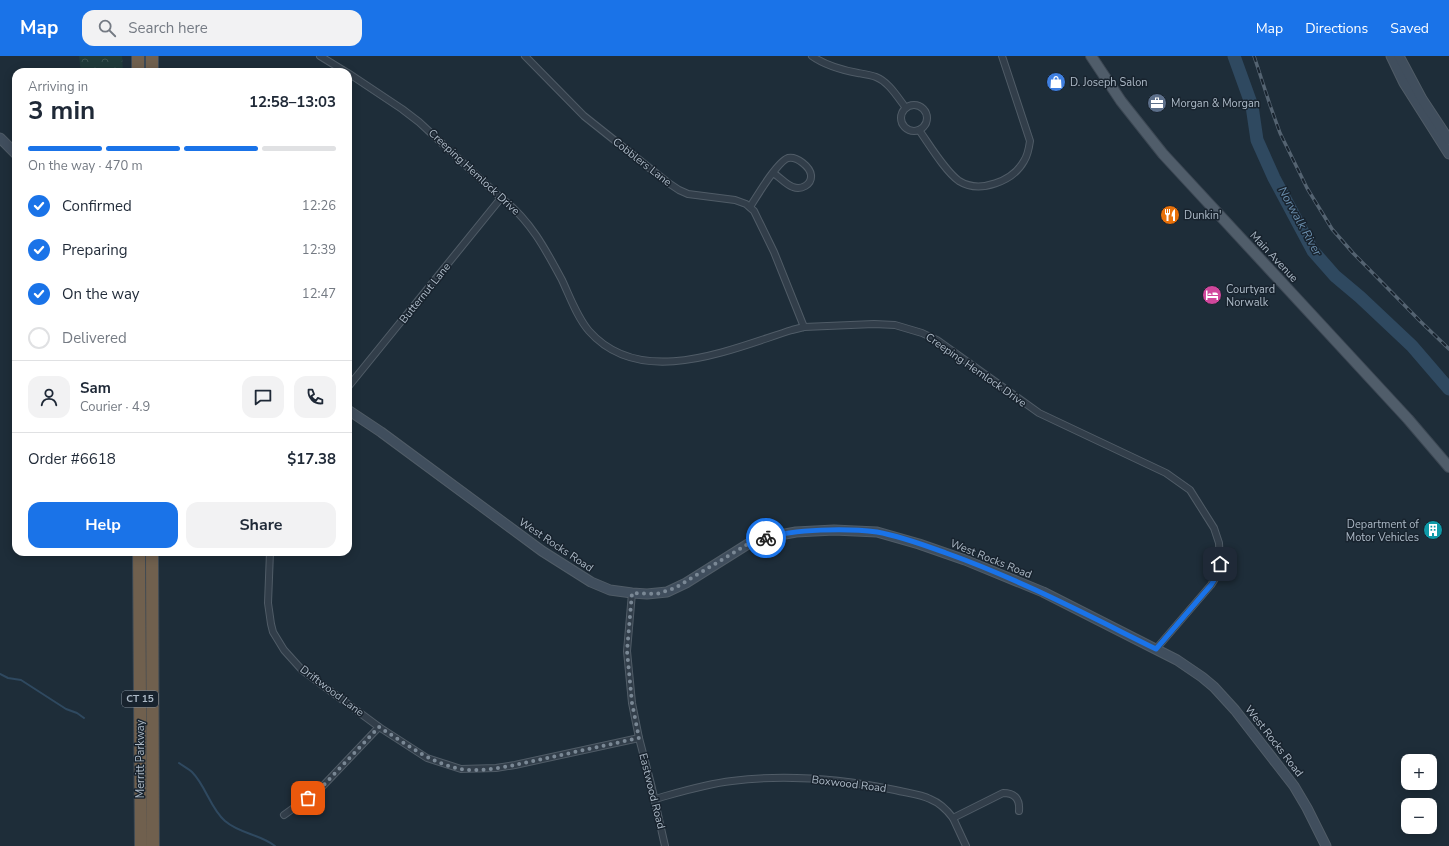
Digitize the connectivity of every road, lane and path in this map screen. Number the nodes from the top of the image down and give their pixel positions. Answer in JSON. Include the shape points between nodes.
{"nodes":[{"id":1,"x":138,"y":56,"type":"edge"},
{"id":2,"x":152,"y":56,"type":"edge"},
{"id":3,"x":320,"y":56,"type":"edge"},
{"id":4,"x":525,"y":56,"type":"edge"},
{"id":5,"x":812,"y":56,"type":"edge"},
{"id":6,"x":1002,"y":56,"type":"edge"},
{"id":7,"x":1090,"y":56,"type":"edge"},
{"id":8,"x":1390,"y":56,"type":"edge"},
{"id":9,"x":1398,"y":56,"type":"edge"},
{"id":10,"x":138,"y":68,"type":"edge"},
{"id":11,"x":152,"y":68,"type":"edge"},
{"id":12,"x":339,"y":68,"type":"edge"},
{"id":13,"x":352,"y":76,"type":"edge"},
{"id":14,"x":907,"y":107,"type":"junction"},
{"id":15,"x":919,"y":130,"type":"junction"},
{"id":16,"x":0,"y":138,"type":"edge"},
{"id":17,"x":1449,"y":140,"type":"edge"},
{"id":18,"x":12,"y":150,"type":"edge"},
{"id":19,"x":1449,"y":154,"type":"edge"},
{"id":20,"x":773,"y":173,"type":"junction"},
{"id":21,"x":501,"y":198,"type":"junction"},
{"id":22,"x":750,"y":207,"type":"junction"},
{"id":23,"x":804,"y":328,"type":"junction"},
{"id":24,"x":352,"y":382,"type":"edge"},
{"id":25,"x":352,"y":413,"type":"edge"},
{"id":26,"x":1449,"y":467,"type":"edge"},
{"id":27,"x":139,"y":556,"type":"edge"},
{"id":28,"x":152,"y":556,"type":"edge"},
{"id":29,"x":270,"y":556,"type":"edge"},
{"id":30,"x":632,"y":593,"type":"junction"},
{"id":31,"x":1156,"y":649,"type":"junction"},
{"id":32,"x":379,"y":727,"type":"junction"},
{"id":33,"x":639,"y":738,"type":"junction"},
{"id":34,"x":655,"y":799,"type":"junction"},
{"id":35,"x":1019,"y":811,"type":"dead end"},
{"id":36,"x":284,"y":815,"type":"dead end"},
{"id":37,"x":953,"y":818,"type":"junction"},
{"id":38,"x":141,"y":846,"type":"edge"},
{"id":39,"x":153,"y":846,"type":"edge"},
{"id":40,"x":665,"y":846,"type":"edge"},
{"id":41,"x":966,"y":846,"type":"edge"},
{"id":42,"x":1326,"y":846,"type":"edge"}],
"edges":[{"from":1,"to":10,"type":"highway"},
{"from":2,"to":11,"type":"highway"},
{"from":3,"to":12,"type":"street","name":"Creeping Hemlock Drive"},
{"from":4,"to":22,"type":"street","name":"Cobblers Lane","via":[[584,116],[667,182],[688,194],[734,200]]},
{"from":5,"to":14,"type":"street","via":[[829,65],[884,81]]},
{"from":6,"to":15,"type":"street","via":[[1030,141],[1028,153],[1018,170],[990,185],[969,185],[952,174]]},
{"from":7,"to":26,"type":"main road","name":"Main Avenue","via":[[1121,101],[1163,154],[1408,419]]},
{"from":8,"to":19,"type":"main road"},
{"from":9,"to":17,"type":"main road"},
{"from":13,"to":21,"type":"street","name":"Creeping Hemlock Drive","via":[[419,122]]},
{"from":14,"to":15,"type":"street","via":[[901,117],[904,126],[912,131]]},
{"from":14,"to":15,"type":"street","via":[[921,107],[926,113],[927,121]]},
{"from":16,"to":18,"type":"main road"},
{"from":20,"to":20,"type":"street","via":[[783,161],[793,158],[802,162],[811,176],[806,186],[797,188]]},
{"from":20,"to":22,"type":"street"},
{"from":21,"to":23,"type":"street","name":"Creeping Hemlock Drive","via":[[511,204],[528,223],[550,256],[589,331],[608,347],[627,357],[652,362],[693,359]]},
{"from":21,"to":24,"type":"street","name":"Butternut Lane"},
{"from":22,"to":23,"type":"street","via":[[762,225]]},
{"from":23,"to":31,"type":"street","name":"Creeping Hemlock Drive","via":[[874,324],[895,325],[922,333],[937,340],[1039,413],[1166,473],[1190,490],[1214,528],[1220,552],[1218,574]]},
{"from":25,"to":30,"type":"main road","name":"West Rocks Road","via":[[566,567],[610,590]]},
{"from":27,"to":38,"type":"highway","name":"Merritt Parkway","number":"CT 15"},
{"from":28,"to":39,"type":"highway","name":"Merritt Parkway","number":"CT 15"},
{"from":29,"to":32,"type":"street","name":"Driftwood Lane","via":[[269,612],[278,641],[302,670]]},
{"from":30,"to":31,"type":"main road","name":"West Rocks Road","via":[[657,594],[675,588],[748,544],[769,537],[796,532],[834,530],[877,532],[965,560],[1028,586]]},
{"from":30,"to":33,"type":"street","name":"Eastwood Road","via":[[627,651],[632,703]]},
{"from":31,"to":42,"type":"main road","name":"West Rocks Road","via":[[1202,677],[1235,710],[1300,795]]},
{"from":32,"to":33,"type":"street","name":"Driftwood Lane","via":[[427,758],[461,769],[515,765]]},
{"from":32,"to":36,"type":"street","via":[[320,789]]},
{"from":33,"to":34,"type":"street","name":"Eastwood Road"},
{"from":34,"to":37,"type":"street","name":"Boxwood Road","via":[[731,781],[771,777],[817,779],[878,786],[924,797],[938,802]]},
{"from":34,"to":40,"type":"street","name":"Eastwood Road"},
{"from":35,"to":37,"type":"street","via":[[1016,797],[1003,792]]},
{"from":37,"to":41,"type":"street","name":"Boxwood Road"}]}
